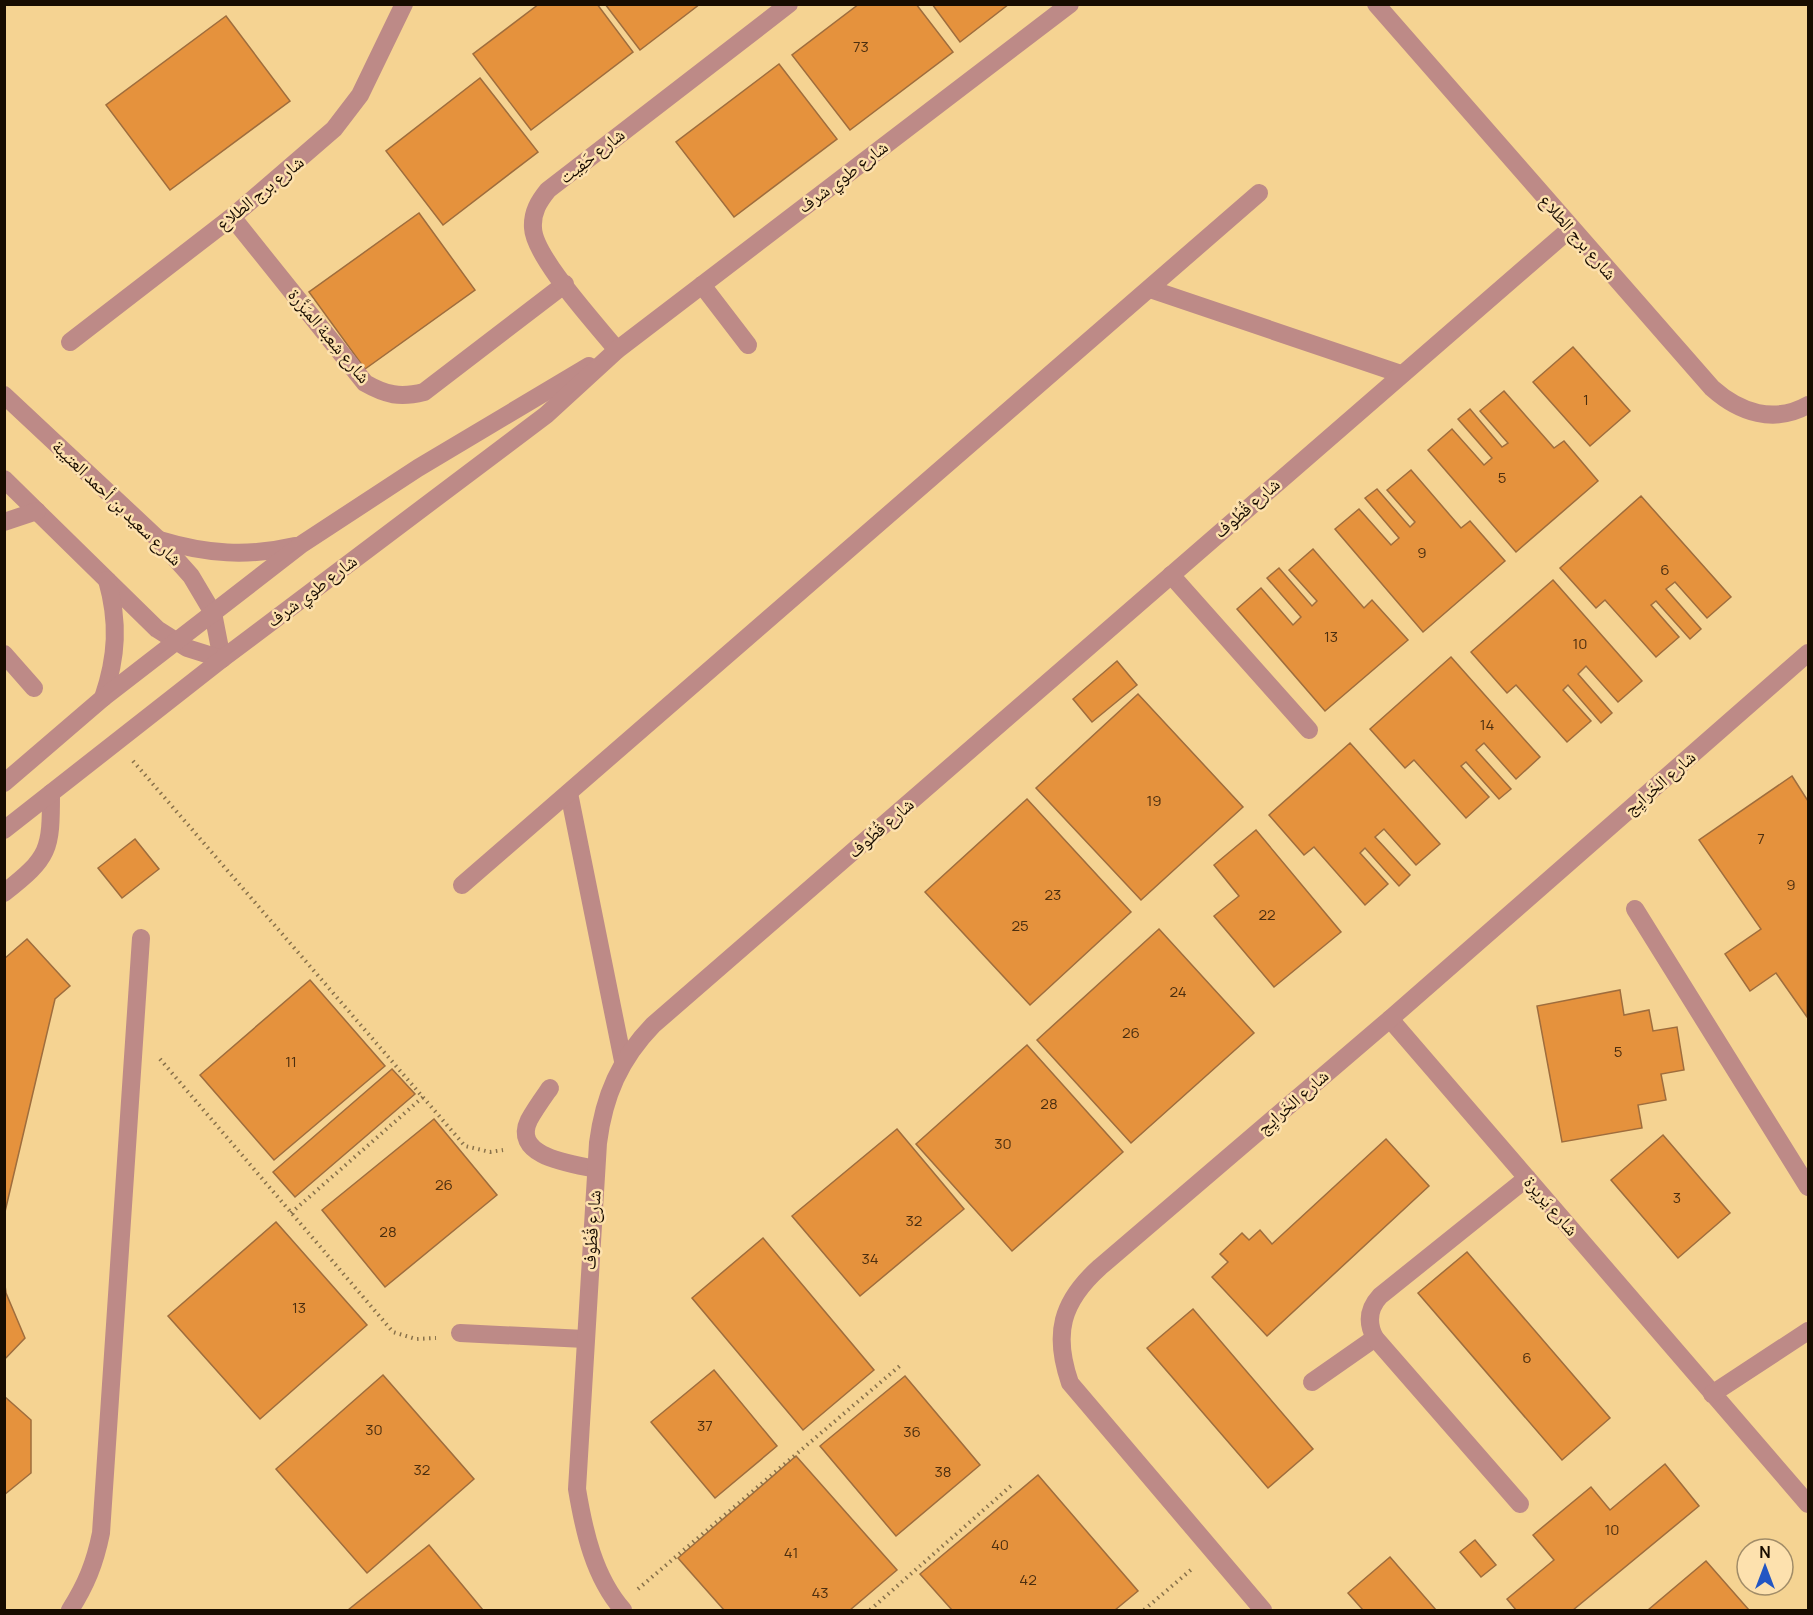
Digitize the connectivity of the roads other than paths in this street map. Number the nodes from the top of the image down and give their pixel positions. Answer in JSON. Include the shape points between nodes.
{"nodes":[{"id":1,"x":404,"y":4,"type":"edge"},
{"id":2,"x":789,"y":4,"type":"edge"},
{"id":3,"x":1070,"y":4,"type":"edge"},
{"id":4,"x":1376,"y":4,"type":"edge"},
{"id":5,"x":1259,"y":193,"type":"dead end"},
{"id":6,"x":232,"y":217,"type":"junction"},
{"id":7,"x":1570,"y":229,"type":"junction"},
{"id":8,"x":565,"y":284,"type":"junction"},
{"id":9,"x":702,"y":285,"type":"junction"},
{"id":10,"x":1150,"y":289,"type":"junction"},
{"id":11,"x":70,"y":342,"type":"dead end"},
{"id":12,"x":748,"y":345,"type":"dead end"},
{"id":13,"x":617,"y":351,"type":"junction"},
{"id":14,"x":1401,"y":374,"type":"junction"},
{"id":15,"x":4,"y":395,"type":"edge"},
{"id":16,"x":1809,"y":405,"type":"edge"},
{"id":17,"x":4,"y":479,"type":"edge"},
{"id":18,"x":37,"y":511,"type":"junction"},
{"id":19,"x":4,"y":522,"type":"edge"},
{"id":20,"x":158,"y":539,"type":"junction"},
{"id":21,"x":302,"y":544,"type":"junction"},
{"id":22,"x":1171,"y":575,"type":"junction"},
{"id":23,"x":107,"y":579,"type":"junction"},
{"id":24,"x":213,"y":613,"type":"junction"},
{"id":25,"x":176,"y":642,"type":"junction"},
{"id":26,"x":1809,"y":653,"type":"edge"},
{"id":27,"x":4,"y":654,"type":"edge"},
{"id":28,"x":222,"y":658,"type":"junction"},
{"id":29,"x":34,"y":688,"type":"dead end"},
{"id":30,"x":103,"y":698,"type":"junction"},
{"id":31,"x":1309,"y":730,"type":"dead end"},
{"id":32,"x":4,"y":783,"type":"edge"},
{"id":33,"x":51,"y":793,"type":"junction"},
{"id":34,"x":568,"y":793,"type":"junction"},
{"id":35,"x":4,"y":830,"type":"edge"},
{"id":36,"x":462,"y":885,"type":"dead end"},
{"id":37,"x":4,"y":893,"type":"edge"},
{"id":38,"x":1635,"y":909,"type":"dead end"},
{"id":39,"x":141,"y":938,"type":"dead end"},
{"id":40,"x":1390,"y":1019,"type":"junction"},
{"id":41,"x":623,"y":1061,"type":"junction"},
{"id":42,"x":550,"y":1088,"type":"dead end"},
{"id":43,"x":596,"y":1169,"type":"junction"},
{"id":44,"x":1527,"y":1178,"type":"junction"},
{"id":45,"x":1809,"y":1187,"type":"edge"},
{"id":46,"x":1809,"y":1331,"type":"edge"},
{"id":47,"x":460,"y":1333,"type":"road end"},
{"id":48,"x":1375,"y":1338,"type":"junction"},
{"id":49,"x":585,"y":1339,"type":"junction"},
{"id":50,"x":1312,"y":1382,"type":"dead end"},
{"id":51,"x":1712,"y":1394,"type":"junction"},
{"id":52,"x":1520,"y":1504,"type":"dead end"},
{"id":53,"x":1809,"y":1504,"type":"edge"},
{"id":54,"x":620,"y":1608,"type":"edge"},
{"id":55,"x":70,"y":1611,"type":"edge"},
{"id":56,"x":1263,"y":1611,"type":"edge"}],
"edges":[{"from":1,"to":6,"type":"street","name":"شارع برج الطلاع","via":[[360,95],[334,129]]},
{"from":2,"to":8,"type":"street","name":"شارع حَفِيت","via":[[548,190],[539,201],[534,215],[535,241]]},
{"from":3,"to":9,"type":"street","name":"شارع طوي شرف"},
{"from":4,"to":7,"type":"street","name":"شارع برج الطلاع"},
{"from":5,"to":10,"type":"street"},
{"from":6,"to":8,"type":"street","name":"شارع شِعبة المبَزَّرة","via":[[365,383],[383,394],[404,397],[424,392]]},
{"from":6,"to":11,"type":"street","name":"شارع برج الطلاع"},
{"from":7,"to":14,"type":"street","name":"شارع قُطُوف"},
{"from":7,"to":16,"type":"street","name":"شارع برج الطلاع","via":[[1730,404],[1752,413],[1775,415]]},
{"from":8,"to":13,"type":"street","name":"شارع حَفِيت"},
{"from":9,"to":12,"type":"street"},
{"from":9,"to":13,"type":"street","name":"شارع طوي شرف"},
{"from":10,"to":14,"type":"street"},
{"from":10,"to":34,"type":"street"},
{"from":13,"to":21,"type":"street","name":"شارع طوي شرف","via":[[418,468]]},
{"from":13,"to":28,"type":"street","name":"شارع طوي شرف","via":[[546,415]]},
{"from":14,"to":22,"type":"street","name":"شارع قُطُوف"},
{"from":15,"to":20,"type":"street","name":"شارع سعيد بن أحمد العتيبة"},
{"from":17,"to":18,"type":"street"},
{"from":18,"to":19,"type":"street"},
{"from":18,"to":23,"type":"street"},
{"from":20,"to":21,"type":"street","via":[[196,550],[245,554]]},
{"from":20,"to":24,"type":"street","name":"شارع سعيد بن أحمد العتيبة","via":[[191,576]]},
{"from":21,"to":24,"type":"street","name":"شارع طوي شرف"},
{"from":22,"to":31,"type":"street"},
{"from":22,"to":41,"type":"street","name":"شارع قُطُوف","via":[[653,1025]]},
{"from":23,"to":25,"type":"street","via":[[144,617]]},
{"from":23,"to":30,"type":"street","via":[[117,639]]},
{"from":24,"to":25,"type":"street","name":"شارع طوي شرف"},
{"from":24,"to":28,"type":"street","name":"شارع سعيد بن أحمد العتيبة"},
{"from":25,"to":28,"type":"street"},
{"from":25,"to":30,"type":"street","name":"شارع طوي شرف"},
{"from":26,"to":40,"type":"street","name":"شارع الخَرايِج"},
{"from":27,"to":29,"type":"street"},
{"from":28,"to":33,"type":"street","name":"شارع طوي شرف"},
{"from":30,"to":32,"type":"street","name":"شارع طوي شرف"},
{"from":33,"to":35,"type":"street","name":"شارع طوي شرف"},
{"from":33,"to":37,"type":"street","via":[[48,846],[37,865]]},
{"from":34,"to":36,"type":"street"},
{"from":34,"to":41,"type":"street"},
{"from":38,"to":45,"type":"street"},
{"from":39,"to":55,"type":"street","via":[[101,1533],[86,1586]]},
{"from":40,"to":44,"type":"street","name":"شارع يَريِرة"},
{"from":40,"to":56,"type":"street","name":"شارع الخَرايِج","via":[[1081,1284],[1067,1307],[1061,1332],[1062,1359],[1070,1383]]},
{"from":41,"to":43,"type":"street","name":"شارع قُطُوف","via":[[602,1114]]},
{"from":42,"to":43,"type":"street","via":[[529,1121],[527,1137],[538,1154]]},
{"from":43,"to":49,"type":"street","name":"شارع قُطُوف"},
{"from":44,"to":48,"type":"street","via":[[1374,1302],[1369,1320]]},
{"from":44,"to":51,"type":"street","name":"شارع يَريِرة"},
{"from":46,"to":51,"type":"street"},
{"from":47,"to":49,"type":"street"},
{"from":48,"to":50,"type":"street"},
{"from":48,"to":52,"type":"street"},
{"from":49,"to":54,"type":"street","name":"شارع قُطُوف","via":[[577,1489],[584,1530],[598,1569]]},
{"from":51,"to":53,"type":"street","name":"شارع يَريِرة"}]}
